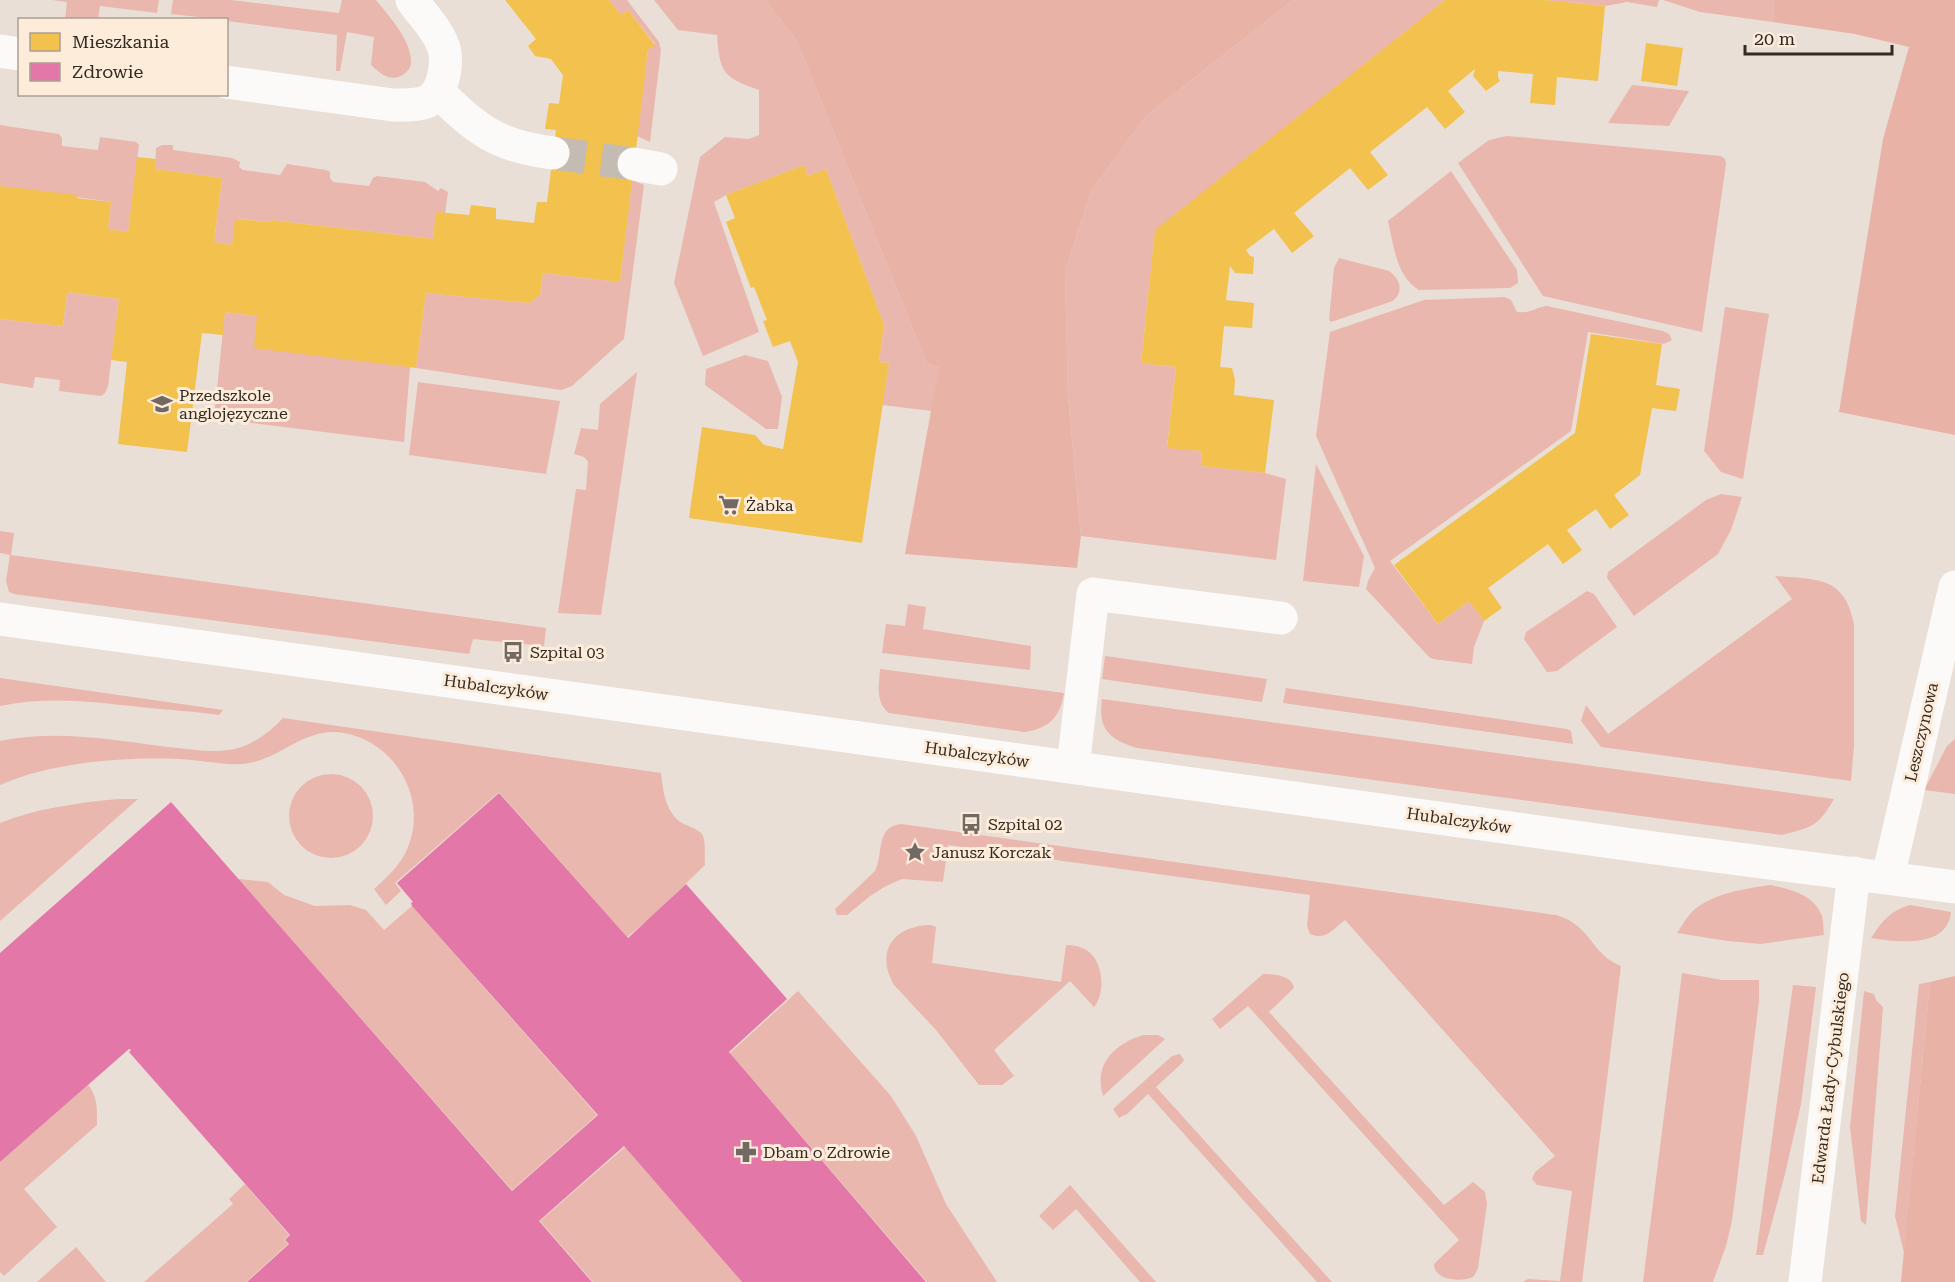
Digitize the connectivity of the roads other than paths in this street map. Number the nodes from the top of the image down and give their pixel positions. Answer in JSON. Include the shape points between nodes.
{"nodes":[{"id":1,"x":412,"y":0,"type":"edge"},
{"id":2,"x":0,"y":51,"type":"edge"},
{"id":3,"x":18,"y":54,"type":"edge"},
{"id":4,"x":228,"y":82,"type":"edge"},
{"id":5,"x":438,"y":92,"type":"junction"},
{"id":6,"x":553,"y":153,"type":"tunnel mouth"},
{"id":7,"x":1955,"y":586,"type":"edge"},
{"id":8,"x":1281,"y":618,"type":"dead end"},
{"id":9,"x":0,"y":619,"type":"edge"},
{"id":10,"x":1073,"y":767,"type":"junction"},
{"id":11,"x":1854,"y":873,"type":"junction"},
{"id":12,"x":1888,"y":877,"type":"junction"},
{"id":13,"x":1955,"y":887,"type":"edge"},
{"id":14,"x":1805,"y":1282,"type":"edge"}],
"edges":[{"from":1,"to":5,"type":"street","via":[[443,43],[445,63]]},
{"from":2,"to":3,"type":"street"},
{"from":4,"to":5,"type":"street","via":[[409,106],[429,100]]},
{"from":5,"to":6,"type":"street","via":[[472,124],[495,139]]},
{"from":7,"to":12,"type":"street","name":"Leszczynowa"},
{"from":8,"to":10,"type":"street","via":[[1094,594]]},
{"from":9,"to":10,"type":"street","name":"Hubalczyków"},
{"from":10,"to":11,"type":"street","name":"Hubalczyków"},
{"from":11,"to":12,"type":"street","name":"Hubalczyków"},
{"from":11,"to":14,"type":"street","name":"Edwarda Łady-Cybulskiego"},
{"from":12,"to":13,"type":"street","name":"Hubalczyków"}]}
